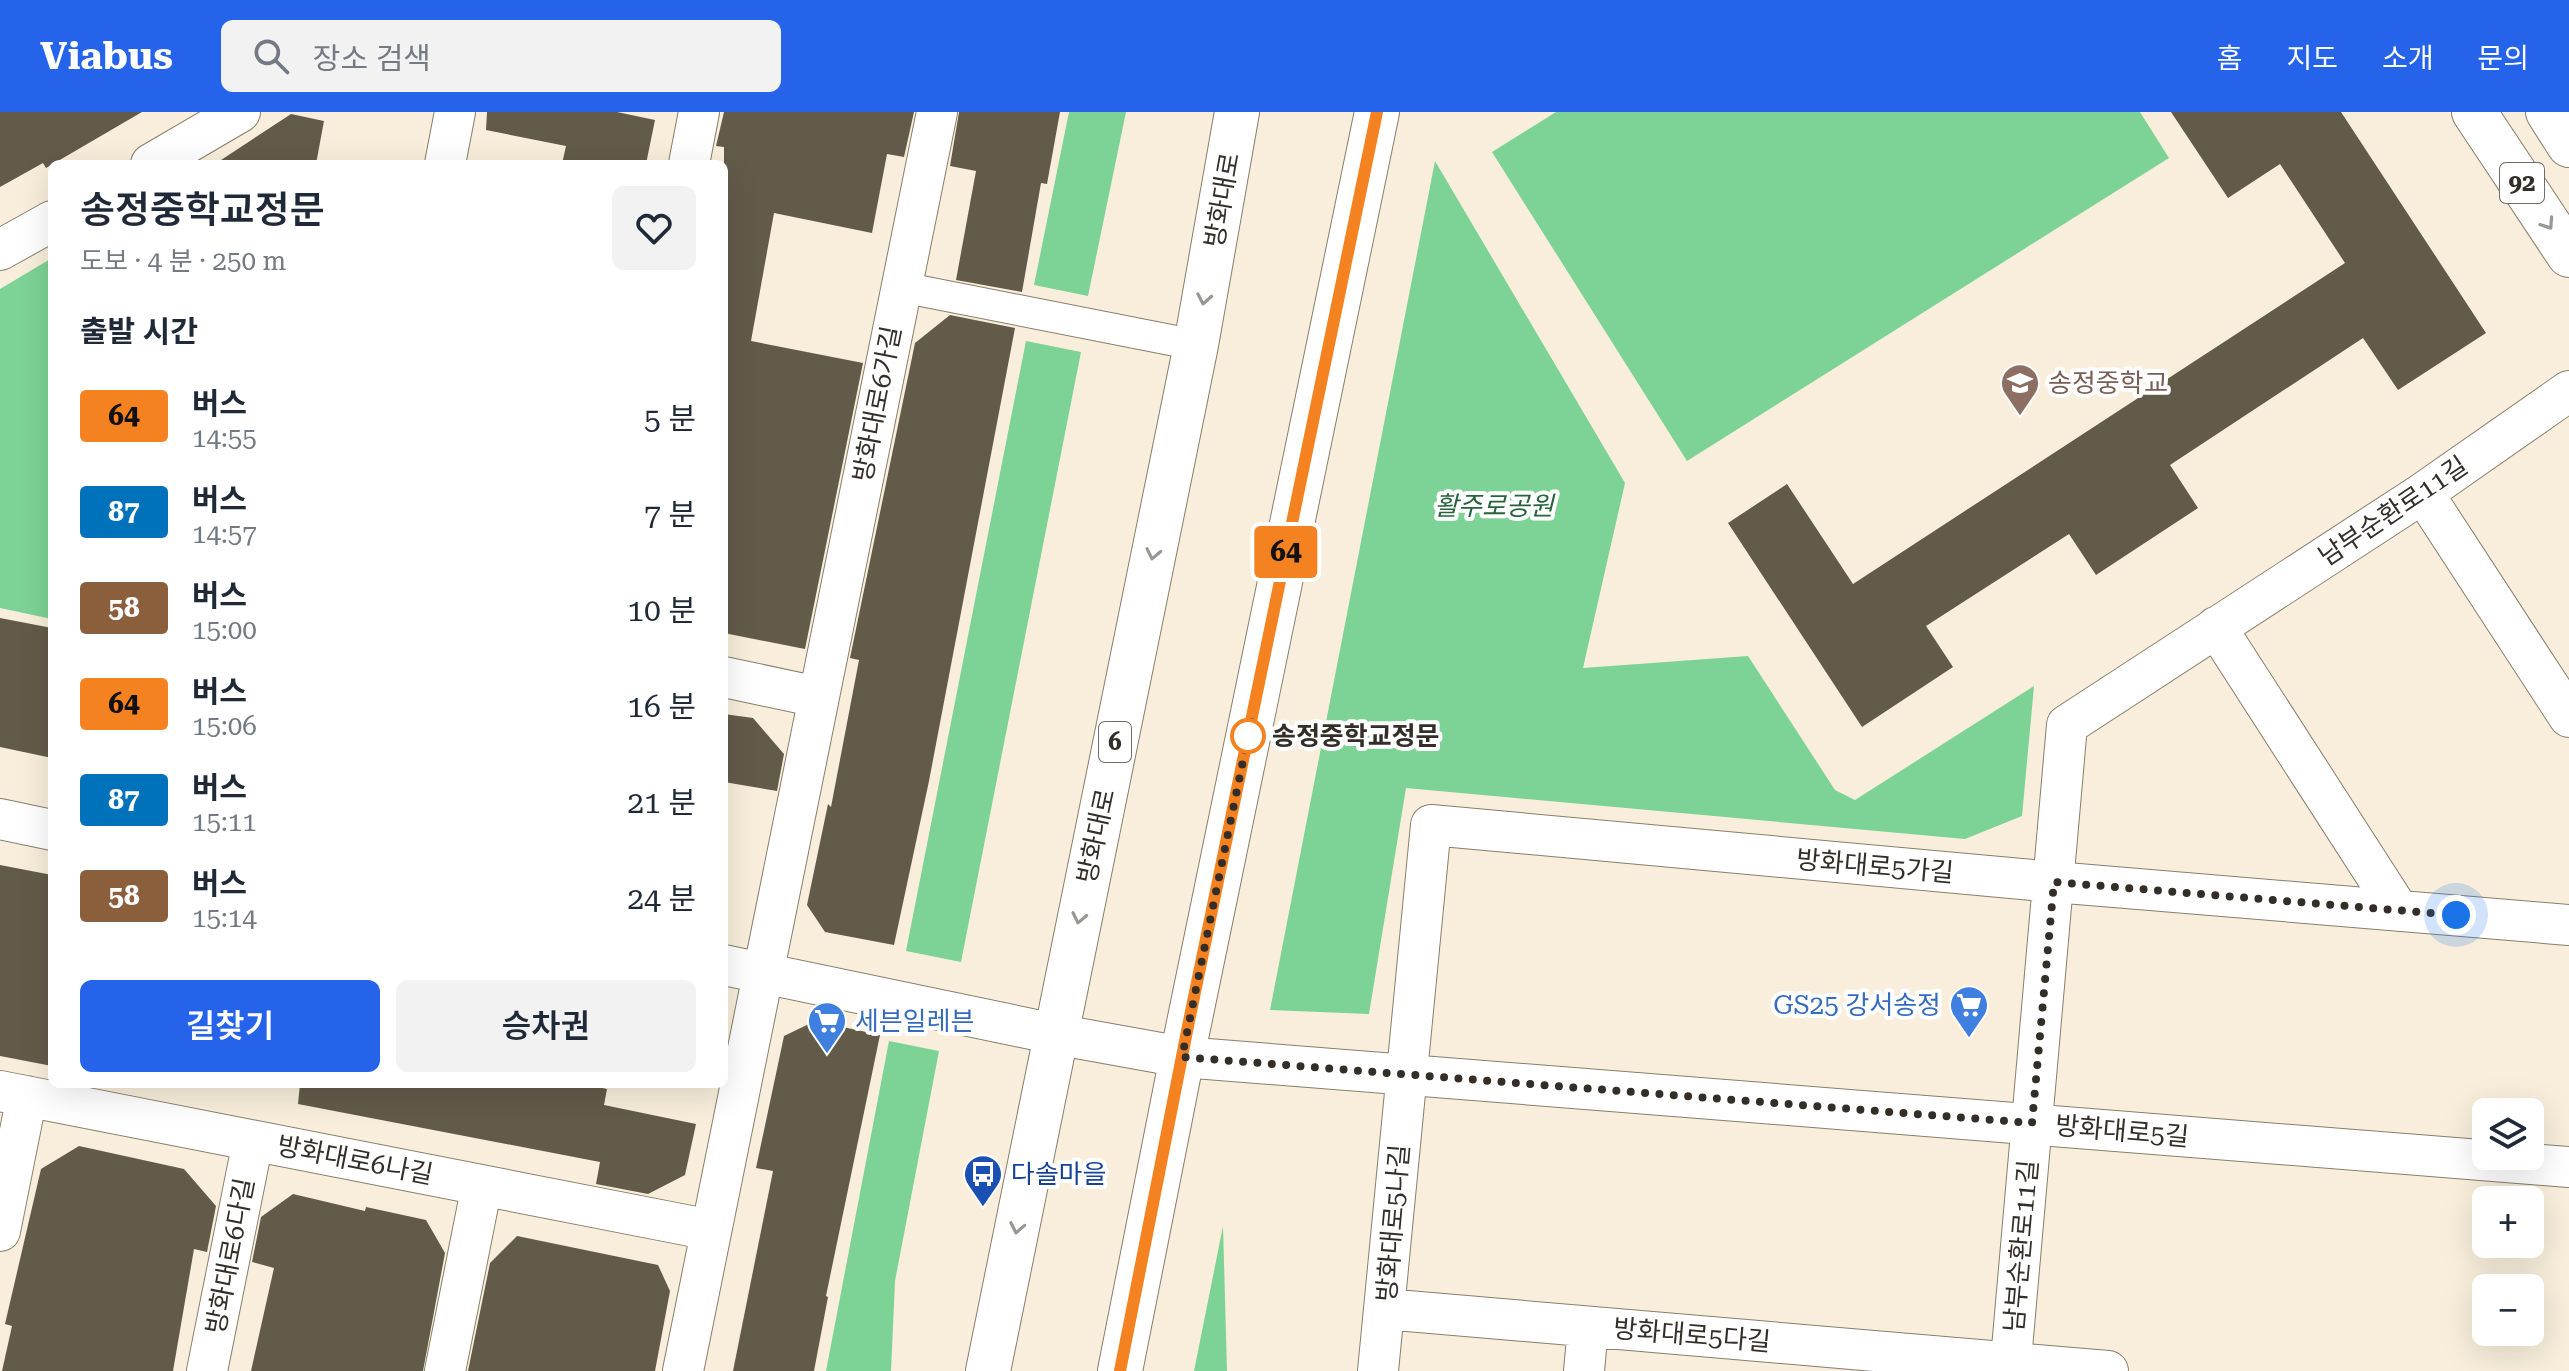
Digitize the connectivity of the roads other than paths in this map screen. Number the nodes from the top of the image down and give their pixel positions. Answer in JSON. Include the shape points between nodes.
{"nodes":[{"id":1,"x":455,"y":112,"type":"edge"},
{"id":2,"x":699,"y":112,"type":"edge"},
{"id":3,"x":937,"y":112,"type":"edge"},
{"id":4,"x":1237,"y":112,"type":"edge"},
{"id":5,"x":1377,"y":112,"type":"edge"},
{"id":6,"x":2474,"y":112,"type":"edge"},
{"id":7,"x":2548,"y":112,"type":"edge"},
{"id":8,"x":231,"y":118,"type":"edge"},
{"id":9,"x":2569,"y":145,"type":"edge"},
{"id":10,"x":158,"y":160,"type":"edge"},
{"id":11,"x":216,"y":160,"type":"edge"},
{"id":12,"x":446,"y":160,"type":"edge"},
{"id":13,"x":690,"y":160,"type":"edge"},
{"id":14,"x":48,"y":223,"type":"edge"},
{"id":15,"x":0,"y":250,"type":"edge"},
{"id":16,"x":2569,"y":255,"type":"edge"},
{"id":17,"x":901,"y":287,"type":"junction"},
{"id":18,"x":1196,"y":345,"type":"junction"},
{"id":19,"x":2569,"y":391,"type":"edge"},
{"id":20,"x":2423,"y":493,"type":"junction"},
{"id":21,"x":2216,"y":627,"type":"junction"},
{"id":22,"x":728,"y":678,"type":"edge"},
{"id":23,"x":818,"y":697,"type":"junction"},
{"id":24,"x":2569,"y":717,"type":"edge"},
{"id":25,"x":0,"y":819,"type":"edge"},
{"id":26,"x":48,"y":829,"type":"edge"},
{"id":27,"x":2054,"y":882,"type":"junction"},
{"id":28,"x":2399,"y":911,"type":"junction"},
{"id":29,"x":2569,"y":925,"type":"edge"},
{"id":30,"x":743,"y":969,"type":"edge"},
{"id":31,"x":1055,"y":1034,"type":"junction"},
{"id":32,"x":1182,"y":1057,"type":"junction"},
{"id":33,"x":1407,"y":1075,"type":"junction"},
{"id":34,"x":13,"y":1093,"type":"edge"},
{"id":35,"x":2032,"y":1123,"type":"junction"},
{"id":36,"x":253,"y":1141,"type":"junction"},
{"id":37,"x":2569,"y":1167,"type":"edge"},
{"id":38,"x":482,"y":1185,"type":"junction"},
{"id":39,"x":711,"y":1230,"type":"junction"},
{"id":40,"x":0,"y":1231,"type":"edge"},
{"id":41,"x":1384,"y":1309,"type":"junction"},
{"id":42,"x":1588,"y":1327,"type":"junction"},
{"id":43,"x":1795,"y":1358,"type":"edge"},
{"id":44,"x":2011,"y":1367,"type":"edge"},
{"id":45,"x":207,"y":1371,"type":"edge"},
{"id":46,"x":445,"y":1371,"type":"edge"},
{"id":47,"x":683,"y":1371,"type":"edge"},
{"id":48,"x":988,"y":1371,"type":"edge"},
{"id":49,"x":1120,"y":1371,"type":"edge"},
{"id":50,"x":1378,"y":1371,"type":"edge"},
{"id":51,"x":1584,"y":1371,"type":"edge"},
{"id":52,"x":2108,"y":1371,"type":"edge"}],
"edges":[{"from":1,"to":12,"type":"street"},
{"from":2,"to":13,"type":"street"},
{"from":3,"to":17,"type":"street","name":"방화대로6가길"},
{"from":4,"to":18,"type":"main road","name":"방화대로","number":"6","one_way":true},
{"from":5,"to":32,"type":"main road"},
{"from":6,"to":16,"type":"main road","number":"92","one_way":true},
{"from":7,"to":9,"type":"main road","number":"92"},
{"from":8,"to":10,"type":"street"},
{"from":8,"to":11,"type":"street"},
{"from":14,"to":15,"type":"street"},
{"from":17,"to":18,"type":"street"},
{"from":17,"to":23,"type":"street","name":"방화대로6가길"},
{"from":18,"to":31,"type":"main road","name":"방화대로","number":"6","one_way":true},
{"from":19,"to":20,"type":"street","name":"남부순환로11길"},
{"from":20,"to":21,"type":"street","name":"남부순환로11길"},
{"from":20,"to":24,"type":"street"},
{"from":21,"to":27,"type":"street","name":"남부순환로11길","via":[[2067,725]]},
{"from":21,"to":28,"type":"street"},
{"from":22,"to":23,"type":"street"},
{"from":23,"to":30,"type":"street","name":"방화대로6가길"},
{"from":25,"to":26,"type":"street"},
{"from":27,"to":28,"type":"street","name":"방화대로5가길"},
{"from":27,"to":33,"type":"street","name":"방화대로5가길","via":[[1431,825]]},
{"from":27,"to":35,"type":"street","name":"남부순환로11길"},
{"from":28,"to":29,"type":"street","name":"방화대로5가길"},
{"from":30,"to":31,"type":"street","name":"방화대로5길"},
{"from":30,"to":39,"type":"street"},
{"from":31,"to":32,"type":"street","name":"방화대로5길"},
{"from":31,"to":48,"type":"main road","name":"방화대로","number":"6","one_way":true},
{"from":32,"to":33,"type":"street","name":"방화대로5길"},
{"from":32,"to":49,"type":"main road"},
{"from":33,"to":35,"type":"street","name":"방화대로5길"},
{"from":33,"to":41,"type":"street","name":"방화대로5나길"},
{"from":34,"to":36,"type":"street","name":"방화대로6나길"},
{"from":34,"to":40,"type":"street"},
{"from":35,"to":37,"type":"street","name":"방화대로5길"},
{"from":35,"to":44,"type":"street","name":"남부순환로11길"},
{"from":36,"to":38,"type":"street","name":"방화대로6나길"},
{"from":36,"to":45,"type":"street","name":"방화대로6다길"},
{"from":38,"to":39,"type":"street","name":"방화대로6나길"},
{"from":38,"to":46,"type":"street"},
{"from":39,"to":47,"type":"street"},
{"from":41,"to":42,"type":"street","name":"방화대로5다길"},
{"from":41,"to":50,"type":"street","name":"방화대로5나길"},
{"from":42,"to":43,"type":"street","name":"방화대로5다길"},
{"from":42,"to":51,"type":"street","name":"방화대로5다길"},
{"from":43,"to":44,"type":"street","name":"방화대로5다길"},
{"from":44,"to":52,"type":"street","name":"방화대로5다길"}]}
